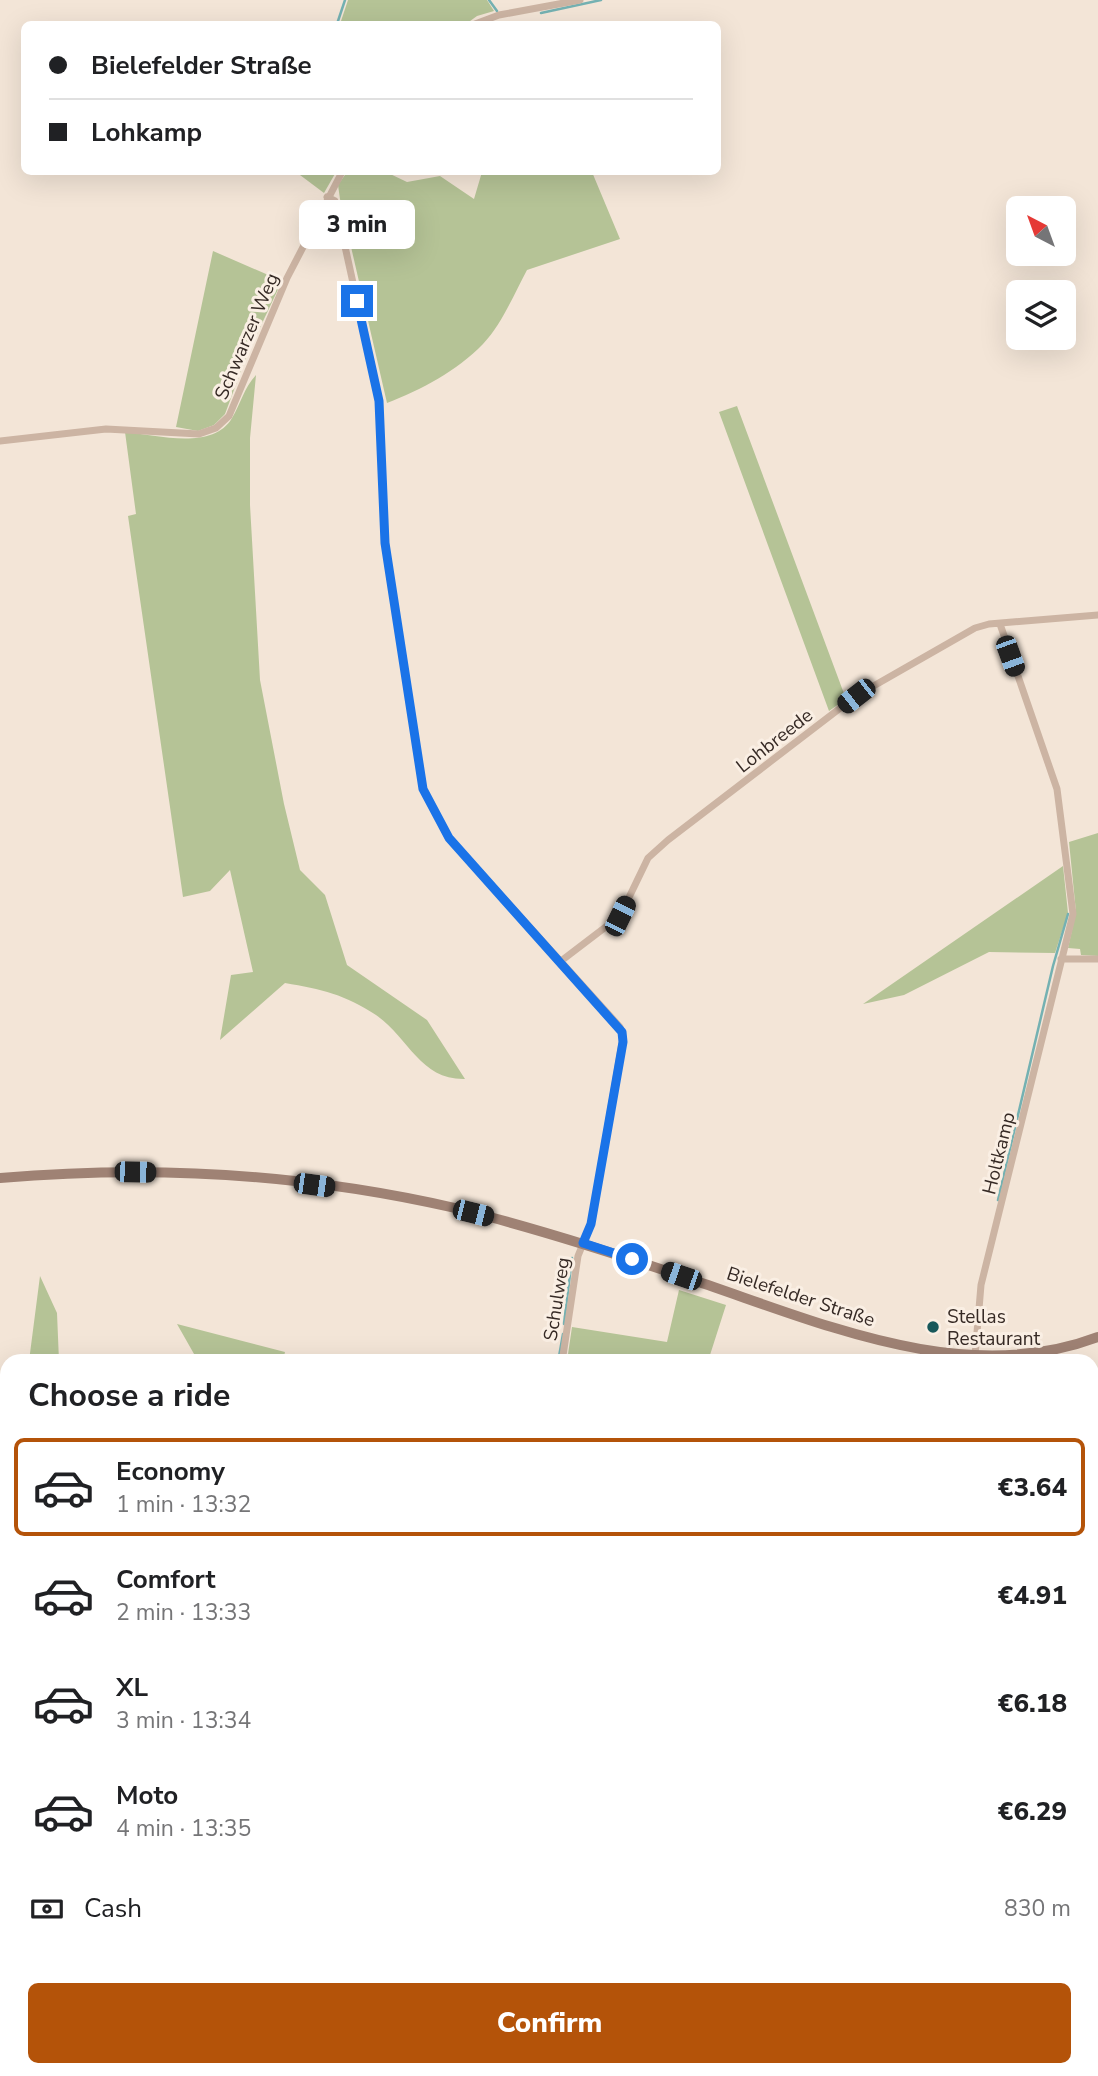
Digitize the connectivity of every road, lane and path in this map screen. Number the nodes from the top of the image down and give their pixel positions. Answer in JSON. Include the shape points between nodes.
{"nodes":[{"id":1,"x":580,"y":0,"type":"edge"},
{"id":2,"x":483,"y":21,"type":"edge"},
{"id":3,"x":340,"y":175,"type":"edge"},
{"id":4,"x":327,"y":197,"type":"junction"},
{"id":5,"x":0,"y":441,"type":"edge"},
{"id":6,"x":1098,"y":615,"type":"edge"},
{"id":7,"x":1000,"y":624,"type":"junction"},
{"id":8,"x":1098,"y":958,"type":"edge"},
{"id":9,"x":1061,"y":959,"type":"junction"},
{"id":10,"x":561,"y":961,"type":"junction"},
{"id":11,"x":0,"y":1178,"type":"edge"},
{"id":12,"x":583,"y":1243,"type":"junction"},
{"id":13,"x":1098,"y":1337,"type":"edge"},
{"id":14,"x":563,"y":1354,"type":"edge"},
{"id":15,"x":960,"y":1354,"type":"edge"},
{"id":16,"x":975,"y":1354,"type":"edge"},
{"id":17,"x":1001,"y":1354,"type":"edge"}],
"edges":[{"from":1,"to":2,"type":"street"},
{"from":3,"to":4,"type":"street","name":"Schwarzer Weg"},
{"from":4,"to":5,"type":"street","name":"Schwarzer Weg","via":[[229,416],[216,428],[199,434],[106,429]]},
{"from":4,"to":10,"type":"street","via":[[335,201],[379,401],[385,543],[423,789],[449,838]]},
{"from":6,"to":7,"type":"street","name":"Lohbreede"},
{"from":7,"to":9,"type":"street","name":"Holtkamp","via":[[1059,798],[1073,914]]},
{"from":7,"to":10,"type":"street","name":"Lohbreede","via":[[962,634],[856,696],[648,858],[620,916]]},
{"from":8,"to":9,"type":"street"},
{"from":9,"to":16,"type":"street","name":"Holtkamp","via":[[981,1285]]},
{"from":10,"to":12,"type":"street","name":"Schulweg","via":[[620,1027],[623,1037],[591,1224]]},
{"from":11,"to":12,"type":"main road","name":"Bielefelder Straße","via":[[135,1172],[271,1179],[389,1195]]},
{"from":12,"to":14,"type":"street","name":"Schulweg"},
{"from":12,"to":15,"type":"main road","name":"Bielefelder Straße","via":[[852,1334]]},
{"from":13,"to":17,"type":"main road","name":"Bielefelder Straße","via":[[1040,1351]]}]}
